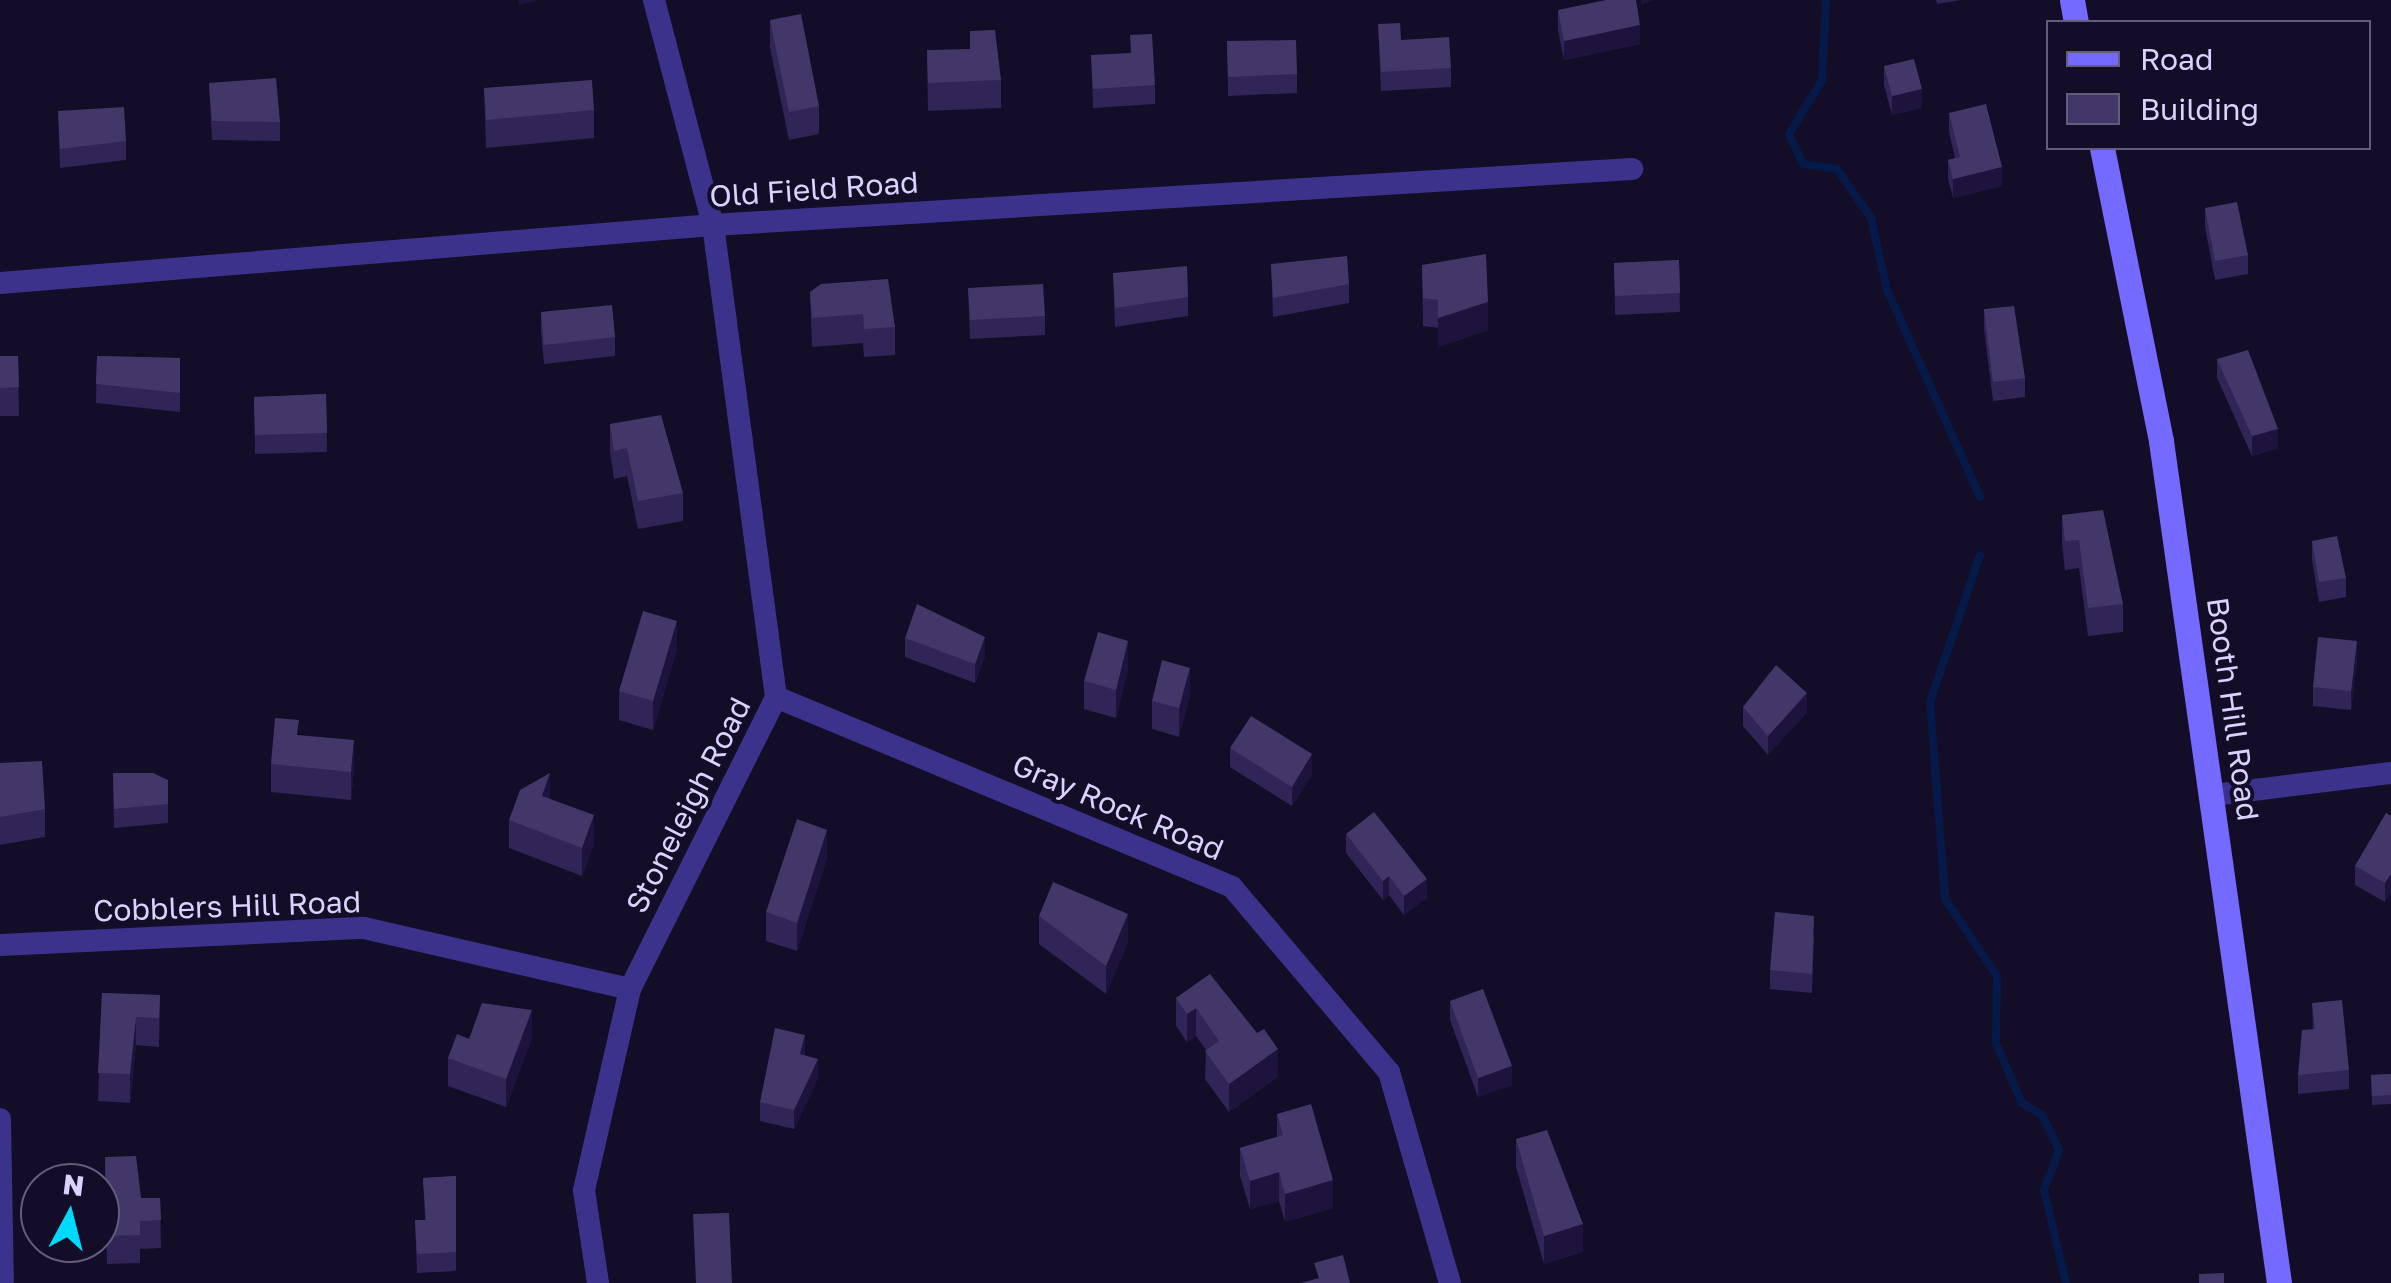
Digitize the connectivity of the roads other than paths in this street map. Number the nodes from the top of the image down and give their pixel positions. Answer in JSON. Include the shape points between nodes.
{"nodes":[{"id":1,"x":654,"y":0,"type":"edge"},
{"id":2,"x":2102,"y":150,"type":"edge"},
{"id":3,"x":1632,"y":169,"type":"dead end"},
{"id":4,"x":713,"y":225,"type":"junction"},
{"id":5,"x":0,"y":283,"type":"edge"},
{"id":6,"x":776,"y":697,"type":"junction"},
{"id":7,"x":2391,"y":773,"type":"edge"},
{"id":8,"x":2214,"y":795,"type":"junction"},
{"id":9,"x":0,"y":945,"type":"edge"},
{"id":10,"x":630,"y":989,"type":"junction"},
{"id":11,"x":0,"y":1119,"type":"edge"},
{"id":12,"x":4,"y":1283,"type":"edge"},
{"id":13,"x":598,"y":1283,"type":"edge"},
{"id":14,"x":1450,"y":1283,"type":"edge"},
{"id":15,"x":2279,"y":1283,"type":"edge"}],
"edges":[{"from":1,"to":4,"type":"street","name":"Stoneleigh Road"},
{"from":2,"to":8,"type":"street","name":"Booth Hill Road","via":[[2161,440]]},
{"from":3,"to":4,"type":"street","name":"Old Field Road"},
{"from":4,"to":5,"type":"street","name":"Old Field Road"},
{"from":4,"to":6,"type":"street","name":"Stoneleigh Road"},
{"from":6,"to":10,"type":"street","name":"Stoneleigh Road"},
{"from":6,"to":14,"type":"street","name":"Gray Rock Road","via":[[1232,888],[1389,1072]]},
{"from":7,"to":8,"type":"street"},
{"from":8,"to":15,"type":"street","name":"Booth Hill Road"},
{"from":9,"to":10,"type":"street","name":"Cobblers Hill Road","via":[[364,928]]},
{"from":10,"to":13,"type":"street","name":"Stoneleigh Road","via":[[584,1190]]},
{"from":11,"to":12,"type":"street"}]}
